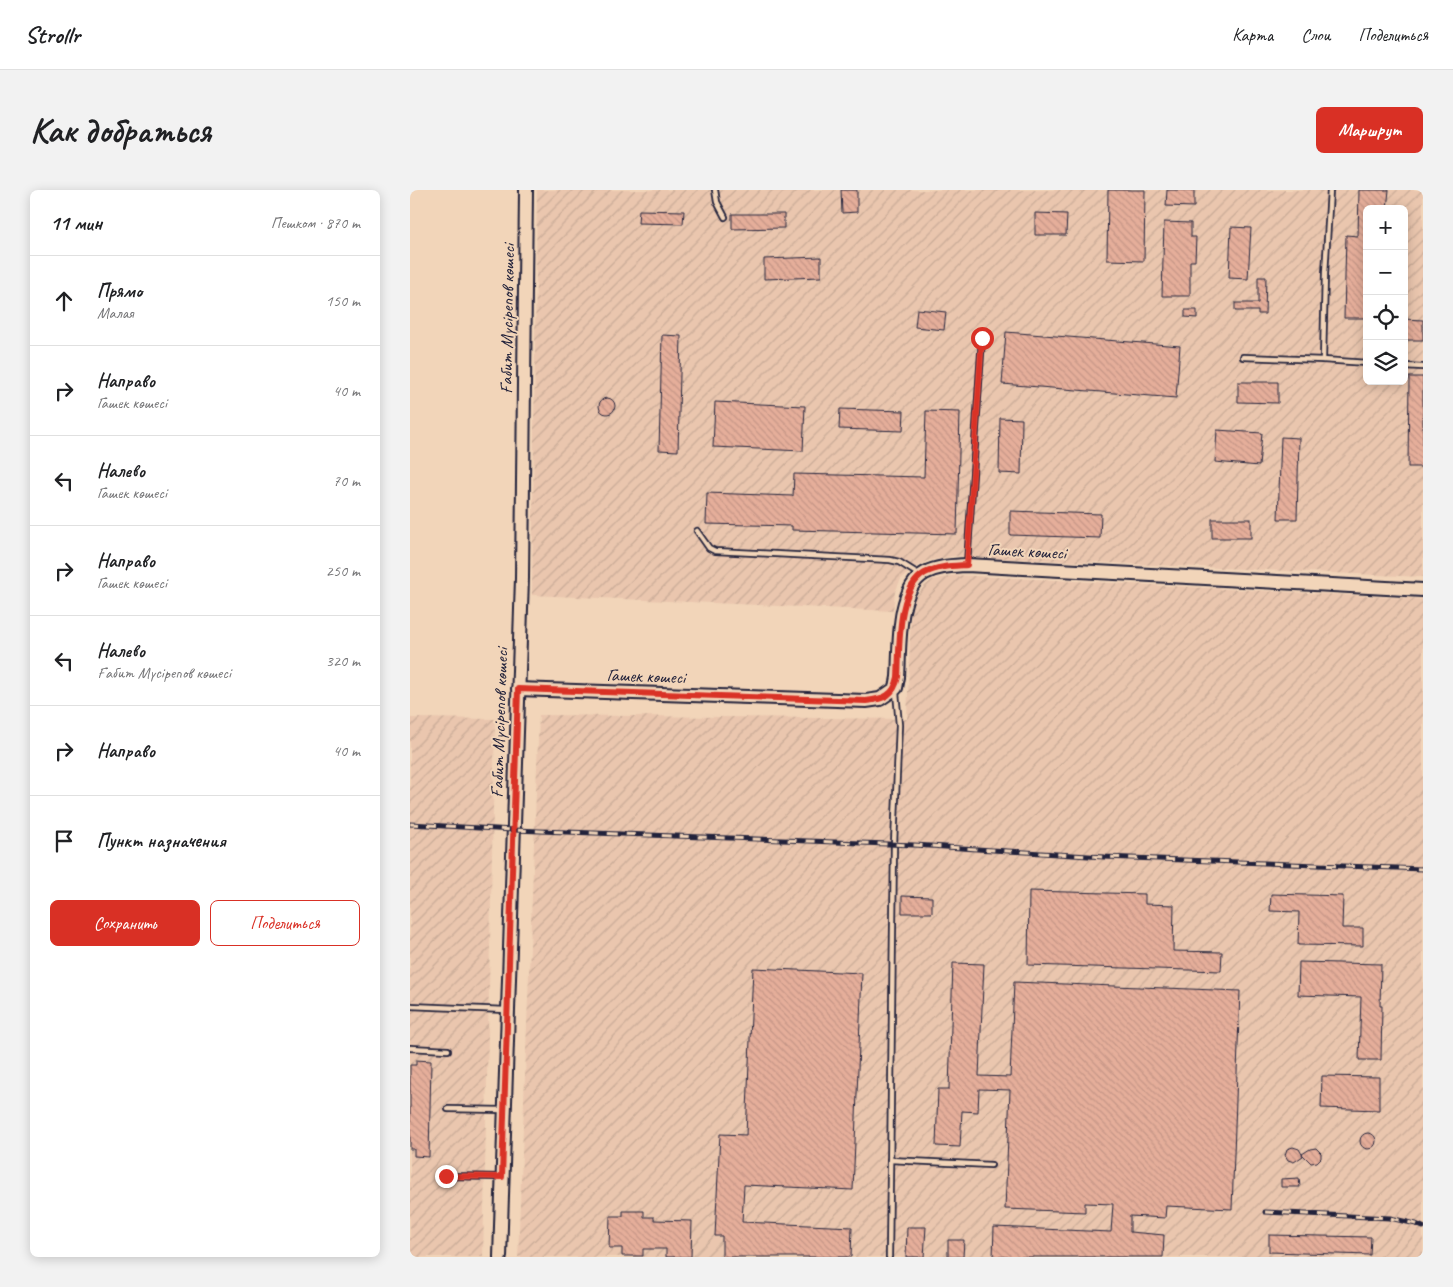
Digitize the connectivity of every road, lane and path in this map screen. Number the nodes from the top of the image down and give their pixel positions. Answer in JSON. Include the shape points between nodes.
{"nodes":[{"id":1,"x":526,"y":190,"type":"edge"},
{"id":2,"x":715,"y":190,"type":"edge"},
{"id":3,"x":1330,"y":190,"type":"edge"},
{"id":4,"x":725,"y":217,"type":"dead end"},
{"id":5,"x":982,"y":338,"type":"dead end"},
{"id":6,"x":1243,"y":357,"type":"dead end"},
{"id":7,"x":1323,"y":360,"type":"junction"},
{"id":8,"x":1363,"y":363,"type":"edge"},
{"id":9,"x":1408,"y":366,"type":"edge"},
{"id":10,"x":1423,"y":367,"type":"edge"},
{"id":11,"x":697,"y":531,"type":"dead end"},
{"id":12,"x":967,"y":565,"type":"junction"},
{"id":13,"x":922,"y":576,"type":"junction"},
{"id":14,"x":1423,"y":590,"type":"edge"},
{"id":15,"x":896,"y":688,"type":"junction"},
{"id":16,"x":518,"y":689,"type":"junction"},
{"id":17,"x":410,"y":1006,"type":"edge"},
{"id":18,"x":507,"y":1010,"type":"junction"},
{"id":19,"x":410,"y":1048,"type":"edge"},
{"id":20,"x":448,"y":1050,"type":"dead end"},
{"id":21,"x":448,"y":1109,"type":"dead end"},
{"id":22,"x":504,"y":1110,"type":"junction"},
{"id":23,"x":890,"y":1160,"type":"junction"},
{"id":24,"x":991,"y":1165,"type":"dead end"},
{"id":25,"x":446,"y":1176,"type":"dead end"},
{"id":26,"x":502,"y":1177,"type":"junction"},
{"id":27,"x":500,"y":1257,"type":"edge"},
{"id":28,"x":889,"y":1257,"type":"edge"}],
"edges":[{"from":1,"to":16,"type":"main road","name":"Ғабит Мүсірепов көшесі"},
{"from":2,"to":4,"type":"lane"},
{"from":3,"to":7,"type":"lane"},
{"from":5,"to":12,"type":"lane"},
{"from":6,"to":7,"type":"lane"},
{"from":7,"to":8,"type":"lane"},
{"from":9,"to":10,"type":"lane"},
{"from":11,"to":13,"type":"lane","via":[[715,551],[890,560]]},
{"from":12,"to":13,"type":"main road","name":"Гашек көшесі","via":[[937,569]]},
{"from":12,"to":14,"type":"main road","name":"Гашек көшесі"},
{"from":13,"to":15,"type":"main road","via":[[912,586],[903,608]]},
{"from":15,"to":16,"type":"main road","name":"Гашек көшесі","via":[[880,700],[866,701]]},
{"from":15,"to":23,"type":"lane","via":[[899,725],[894,844]]},
{"from":16,"to":18,"type":"main road","name":"Ғабит Мүсірепов көшесі"},
{"from":17,"to":18,"type":"lane"},
{"from":18,"to":22,"type":"main road","name":"Ғабит Мүсірепов көшесі"},
{"from":19,"to":20,"type":"lane"},
{"from":21,"to":22,"type":"lane"},
{"from":22,"to":26,"type":"main road","name":"Ғабит Мүсірепов көшесі"},
{"from":23,"to":24,"type":"lane"},
{"from":23,"to":28,"type":"lane"},
{"from":25,"to":26,"type":"lane"},
{"from":26,"to":27,"type":"main road","name":"Ғабит Мүсірепов көшесі"}]}
